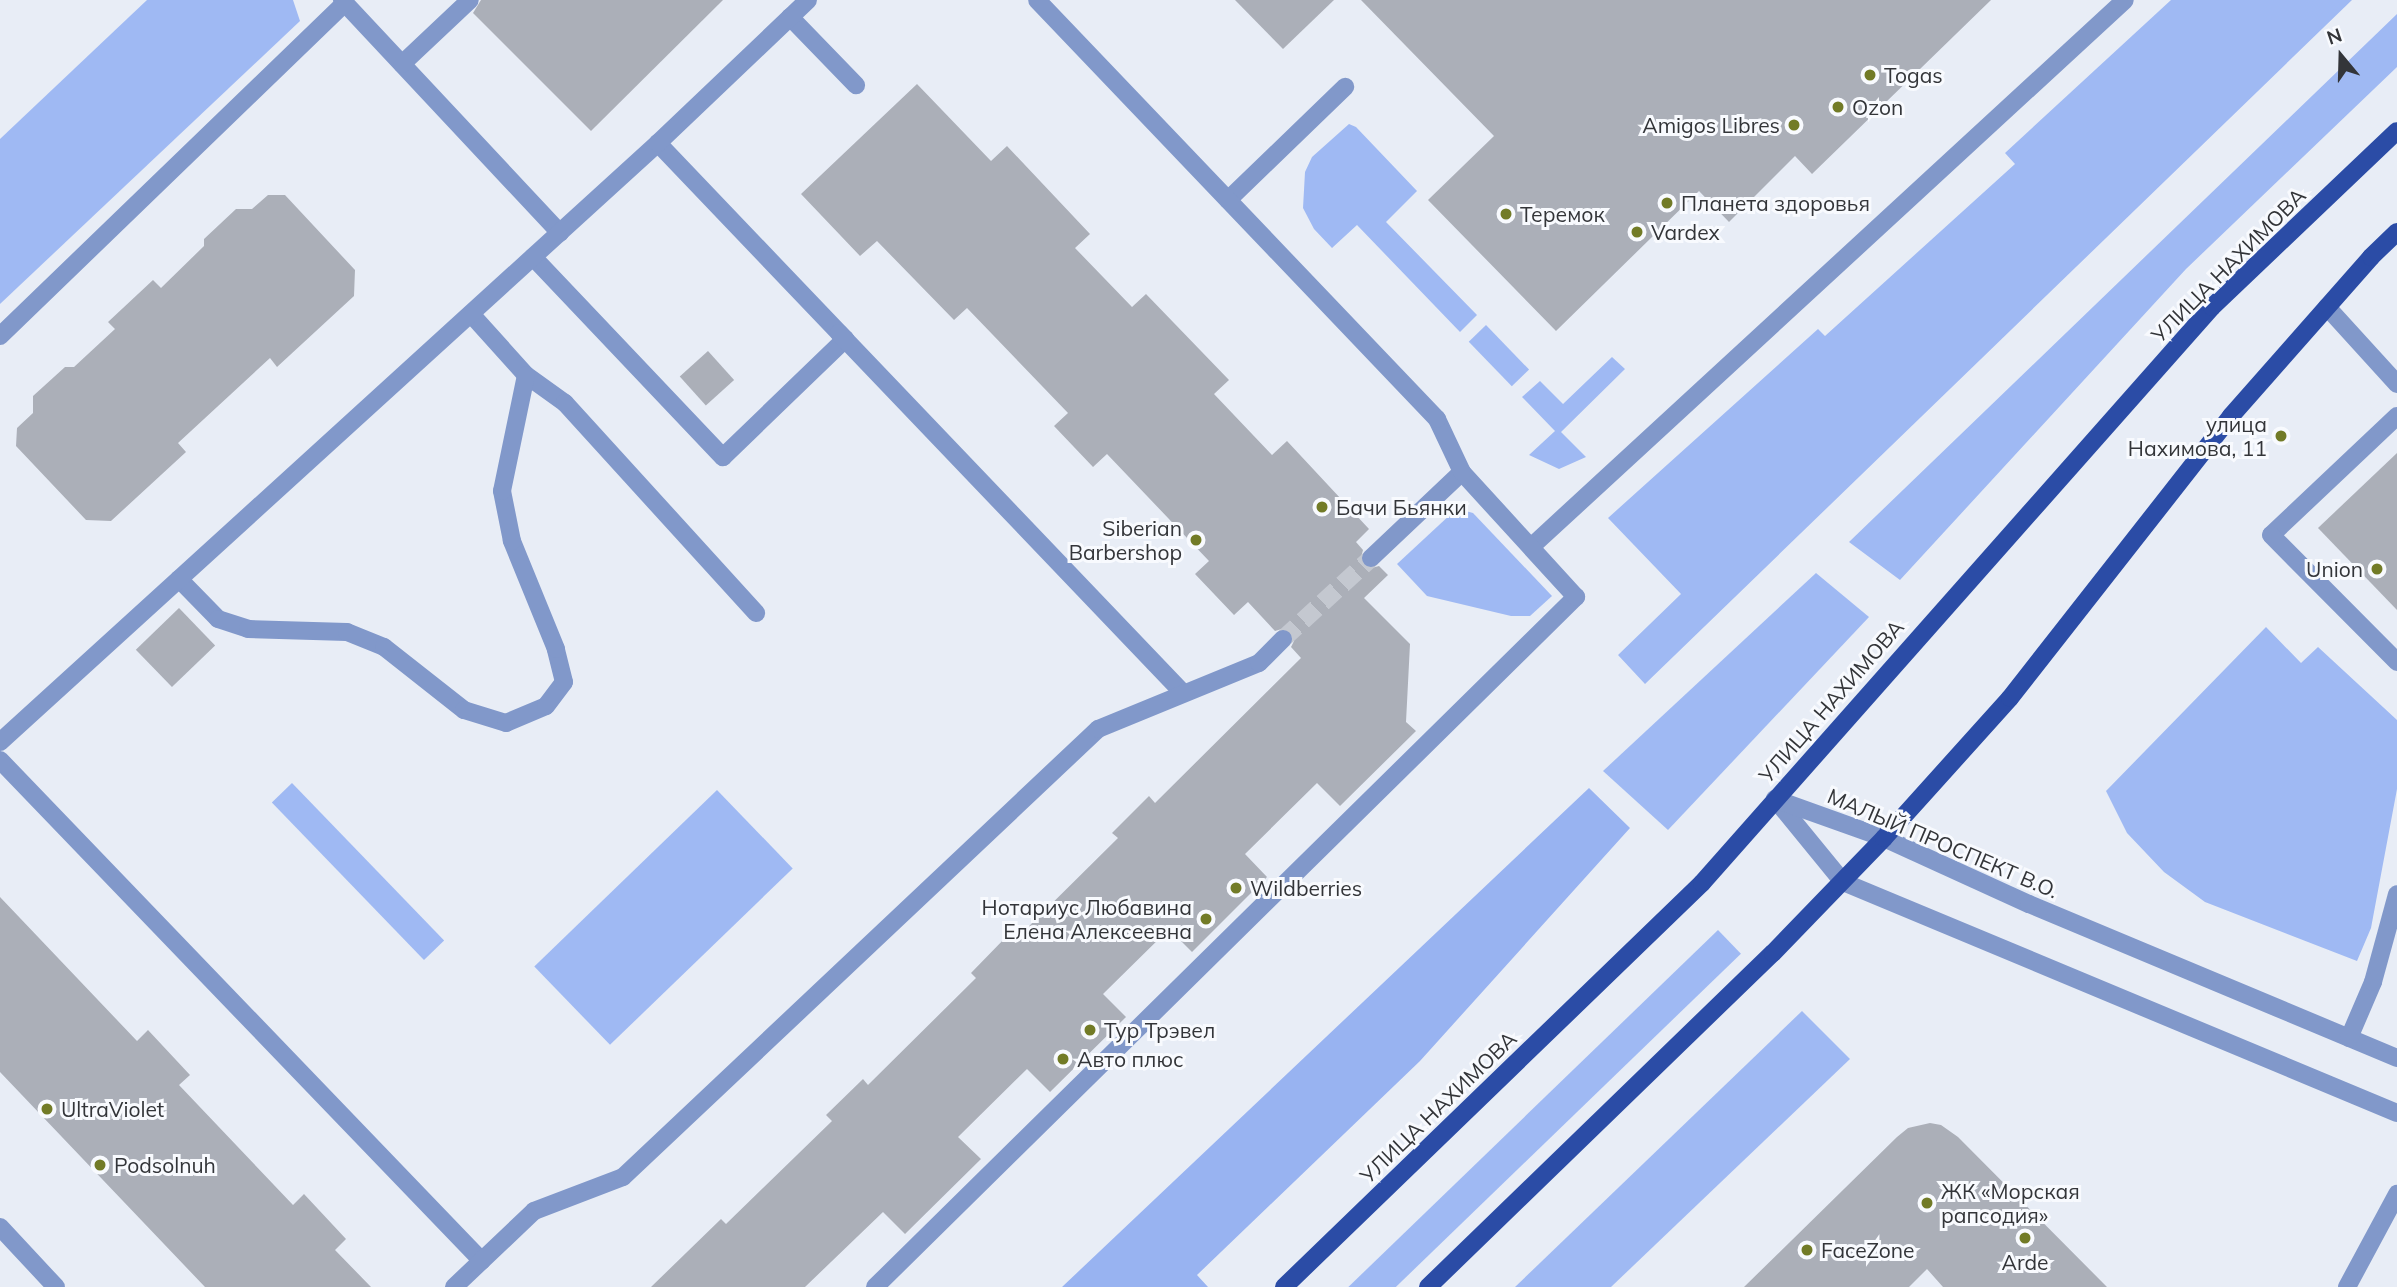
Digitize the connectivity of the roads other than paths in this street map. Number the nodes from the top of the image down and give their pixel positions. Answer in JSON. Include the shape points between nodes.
{"nodes":[{"id":1,"x":470,"y":0,"type":"edge"},
{"id":2,"x":808,"y":0,"type":"edge"},
{"id":3,"x":1037,"y":0,"type":"edge"},
{"id":4,"x":2125,"y":0,"type":"edge"},
{"id":5,"x":344,"y":2,"type":"edge"},
{"id":6,"x":790,"y":17,"type":"junction"},
{"id":7,"x":402,"y":64,"type":"junction"},
{"id":8,"x":856,"y":85,"type":"dead end"},
{"id":9,"x":1345,"y":86,"type":"dead end"},
{"id":10,"x":2397,"y":131,"type":"edge"},
{"id":11,"x":659,"y":143,"type":"junction"},
{"id":12,"x":1228,"y":200,"type":"junction"},
{"id":13,"x":2397,"y":232,"type":"edge"},
{"id":14,"x":560,"y":233,"type":"junction"},
{"id":15,"x":533,"y":257,"type":"junction"},
{"id":16,"x":2327,"y":307,"type":"junction"},
{"id":17,"x":471,"y":314,"type":"junction"},
{"id":18,"x":0,"y":336,"type":"edge"},
{"id":19,"x":845,"y":339,"type":"junction"},
{"id":20,"x":526,"y":375,"type":"junction"},
{"id":21,"x":2397,"y":384,"type":"edge"},
{"id":22,"x":2397,"y":416,"type":"edge"},
{"id":23,"x":1462,"y":472,"type":"junction"},
{"id":24,"x":1531,"y":547,"type":"junction"},
{"id":25,"x":1371,"y":558,"type":"tunnel mouth"},
{"id":26,"x":179,"y":579,"type":"junction"},
{"id":27,"x":756,"y":613,"type":"dead end"},
{"id":28,"x":1283,"y":639,"type":"tunnel mouth"},
{"id":29,"x":2397,"y":662,"type":"edge"},
{"id":30,"x":1183,"y":693,"type":"junction"},
{"id":31,"x":0,"y":743,"type":"edge"},
{"id":32,"x":0,"y":760,"type":"edge"},
{"id":33,"x":1775,"y":799,"type":"junction"},
{"id":34,"x":1884,"y":838,"type":"junction"},
{"id":35,"x":1843,"y":882,"type":"junction"},
{"id":36,"x":2397,"y":894,"type":"edge"},
{"id":37,"x":2349,"y":1038,"type":"junction"},
{"id":38,"x":2397,"y":1058,"type":"edge"},
{"id":39,"x":2397,"y":1114,"type":"edge"},
{"id":40,"x":2397,"y":1194,"type":"edge"},
{"id":41,"x":0,"y":1227,"type":"edge"},
{"id":42,"x":482,"y":1261,"type":"junction"},
{"id":43,"x":55,"y":1287,"type":"edge"},
{"id":44,"x":454,"y":1287,"type":"edge"},
{"id":45,"x":875,"y":1287,"type":"edge"},
{"id":46,"x":1284,"y":1287,"type":"edge"},
{"id":47,"x":1428,"y":1287,"type":"edge"},
{"id":48,"x":2347,"y":1287,"type":"edge"}],
"edges":[{"from":1,"to":7,"type":"street"},
{"from":2,"to":6,"type":"street"},
{"from":3,"to":12,"type":"street"},
{"from":4,"to":24,"type":"street"},
{"from":5,"to":7,"type":"street"},
{"from":5,"to":18,"type":"street"},
{"from":6,"to":8,"type":"street"},
{"from":6,"to":11,"type":"street"},
{"from":7,"to":14,"type":"street"},
{"from":9,"to":12,"type":"street"},
{"from":10,"to":33,"type":"main road","name":"УЛИЦА НАХИМОВА","via":[[2212,307]]},
{"from":11,"to":14,"type":"street"},
{"from":11,"to":19,"type":"street"},
{"from":12,"to":23,"type":"street","via":[[1437,419]]},
{"from":13,"to":16,"type":"main road"},
{"from":14,"to":15,"type":"street"},
{"from":15,"to":17,"type":"street"},
{"from":15,"to":19,"type":"street","via":[[723,457]]},
{"from":16,"to":21,"type":"street"},
{"from":16,"to":34,"type":"main road","via":[[2231,416],[2010,698]]},
{"from":17,"to":20,"type":"street"},
{"from":17,"to":26,"type":"street"},
{"from":19,"to":30,"type":"street"},
{"from":20,"to":26,"type":"street","via":[[502,491],[512,541],[556,649],[564,682],[546,706],[506,723],[464,710],[384,647],[346,632],[248,629],[218,619]]},
{"from":20,"to":27,"type":"street","via":[[565,403]]},
{"from":22,"to":29,"type":"street","via":[[2271,535]]},
{"from":23,"to":24,"type":"street"},
{"from":23,"to":25,"type":"street"},
{"from":24,"to":45,"type":"street","via":[[1576,597]]},
{"from":26,"to":31,"type":"street"},
{"from":28,"to":30,"type":"street","via":[[1259,663]]},
{"from":30,"to":42,"type":"street","via":[[1098,729],[623,1177],[534,1211]]},
{"from":32,"to":42,"type":"street"},
{"from":33,"to":34,"type":"street","name":"МАЛЫЙ ПРОСПЕКТ В.О."},
{"from":33,"to":35,"type":"street"},
{"from":33,"to":46,"type":"main road","name":"УЛИЦА НАХИМОВА","via":[[1702,883]]},
{"from":34,"to":35,"type":"main road"},
{"from":34,"to":37,"type":"street","name":"МАЛЫЙ ПРОСПЕКТ В.О."},
{"from":35,"to":39,"type":"street"},
{"from":35,"to":47,"type":"main road"},
{"from":36,"to":37,"type":"street","via":[[2374,982]]},
{"from":37,"to":38,"type":"street","name":"МАЛЫЙ ПРОСПЕКТ В.О."},
{"from":40,"to":48,"type":"street"},
{"from":41,"to":43,"type":"street"},
{"from":42,"to":44,"type":"street"}]}
